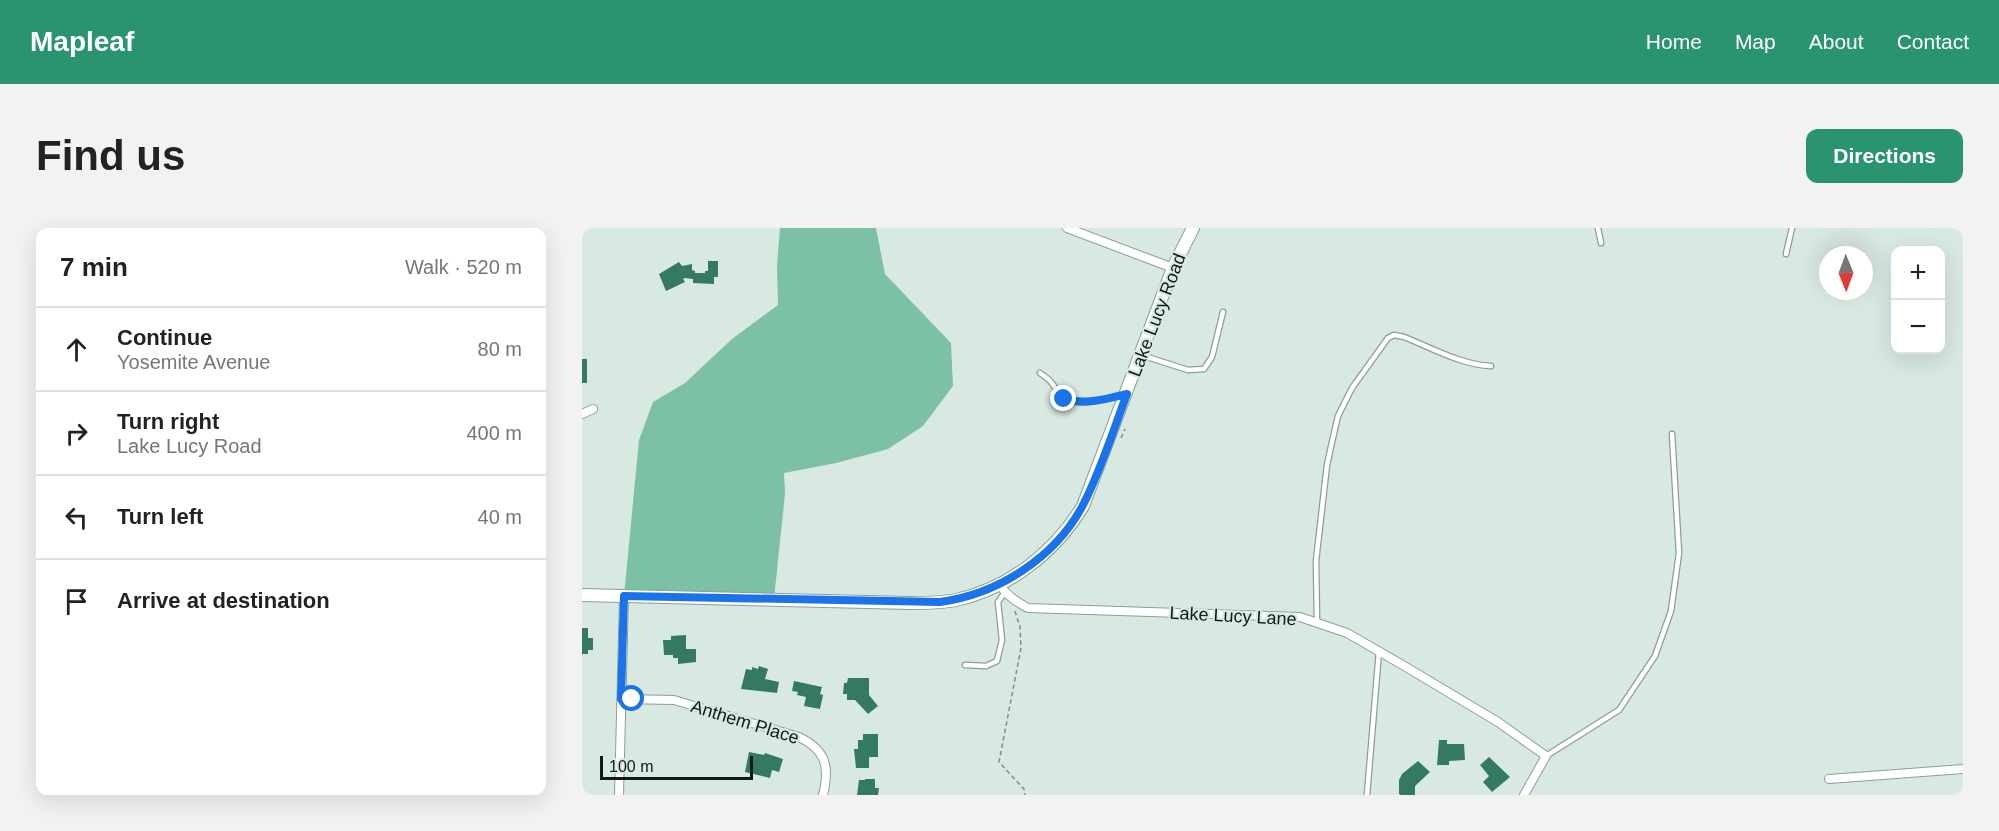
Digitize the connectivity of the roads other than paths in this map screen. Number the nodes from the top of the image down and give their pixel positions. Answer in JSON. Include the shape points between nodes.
{"nodes":[{"id":1,"x":1067,"y":228,"type":"edge"},
{"id":2,"x":1194,"y":228,"type":"edge"},
{"id":3,"x":1598,"y":228,"type":"edge"},
{"id":4,"x":1792,"y":228,"type":"edge"},
{"id":5,"x":1601,"y":243,"type":"dead end"},
{"id":6,"x":1786,"y":254,"type":"dead end"},
{"id":7,"x":1173,"y":268,"type":"junction"},
{"id":8,"x":1223,"y":312,"type":"dead end"},
{"id":9,"x":1142,"y":355,"type":"junction"},
{"id":10,"x":1491,"y":366,"type":"dead end"},
{"id":11,"x":1040,"y":372,"type":"dead end"},
{"id":12,"x":1127,"y":394,"type":"junction"},
{"id":13,"x":593,"y":409,"type":"dead end"},
{"id":14,"x":582,"y":414,"type":"edge"},
{"id":15,"x":1672,"y":434,"type":"dead end"},
{"id":16,"x":1003,"y":588,"type":"junction"},
{"id":17,"x":582,"y":595,"type":"edge"},
{"id":18,"x":624,"y":596,"type":"junction"},
{"id":19,"x":1317,"y":623,"type":"junction"},
{"id":20,"x":1378,"y":651,"type":"junction"},
{"id":21,"x":965,"y":665,"type":"dead end"},
{"id":22,"x":621,"y":699,"type":"junction"},
{"id":23,"x":1546,"y":756,"type":"junction"},
{"id":24,"x":1963,"y":769,"type":"edge"},
{"id":25,"x":1829,"y":779,"type":"dead end"},
{"id":26,"x":620,"y":795,"type":"edge"},
{"id":27,"x":823,"y":795,"type":"edge"},
{"id":28,"x":1367,"y":795,"type":"edge"},
{"id":29,"x":1524,"y":795,"type":"edge"}],
"edges":[{"from":1,"to":7,"type":"street"},
{"from":2,"to":7,"type":"street","name":"Lake Lucy Road"},
{"from":3,"to":5,"type":"lane"},
{"from":4,"to":6,"type":"lane"},
{"from":7,"to":9,"type":"street","name":"Lake Lucy Road"},
{"from":8,"to":9,"type":"lane","via":[[1212,357],[1204,369],[1188,370]]},
{"from":9,"to":12,"type":"street","name":"Lake Lucy Road"},
{"from":10,"to":19,"type":"lane","via":[[1461,360],[1394,335],[1352,388],[1338,416],[1326,465],[1316,561]]},
{"from":11,"to":12,"type":"lane","via":[[1064,399],[1099,401]]},
{"from":12,"to":16,"type":"street","name":"Lake Lucy Road","via":[[1091,487],[1072,524],[1056,543]]},
{"from":13,"to":14,"type":"street"},
{"from":15,"to":23,"type":"lane","via":[[1679,553],[1671,611],[1655,656],[1619,710]]},
{"from":16,"to":18,"type":"street","name":"Lake Lucy Road","via":[[940,602]]},
{"from":16,"to":19,"type":"street","name":"Lake Lucy Lane","via":[[1028,608],[1300,617]]},
{"from":16,"to":21,"type":"lane","via":[[998,602],[1002,640],[998,661],[986,666]]},
{"from":17,"to":18,"type":"street","name":"Lake Lucy Road"},
{"from":18,"to":22,"type":"street"},
{"from":19,"to":20,"type":"street","name":"Lake Lucy Lane","via":[[1347,633]]},
{"from":20,"to":23,"type":"street","name":"Lake Lucy Lane","via":[[1498,722]]},
{"from":20,"to":28,"type":"lane"},
{"from":22,"to":26,"type":"street"},
{"from":22,"to":27,"type":"street","name":"Anthem Place","via":[[674,700],[800,737],[816,746],[823,757]]},
{"from":23,"to":29,"type":"street"},
{"from":24,"to":25,"type":"street"}]}
